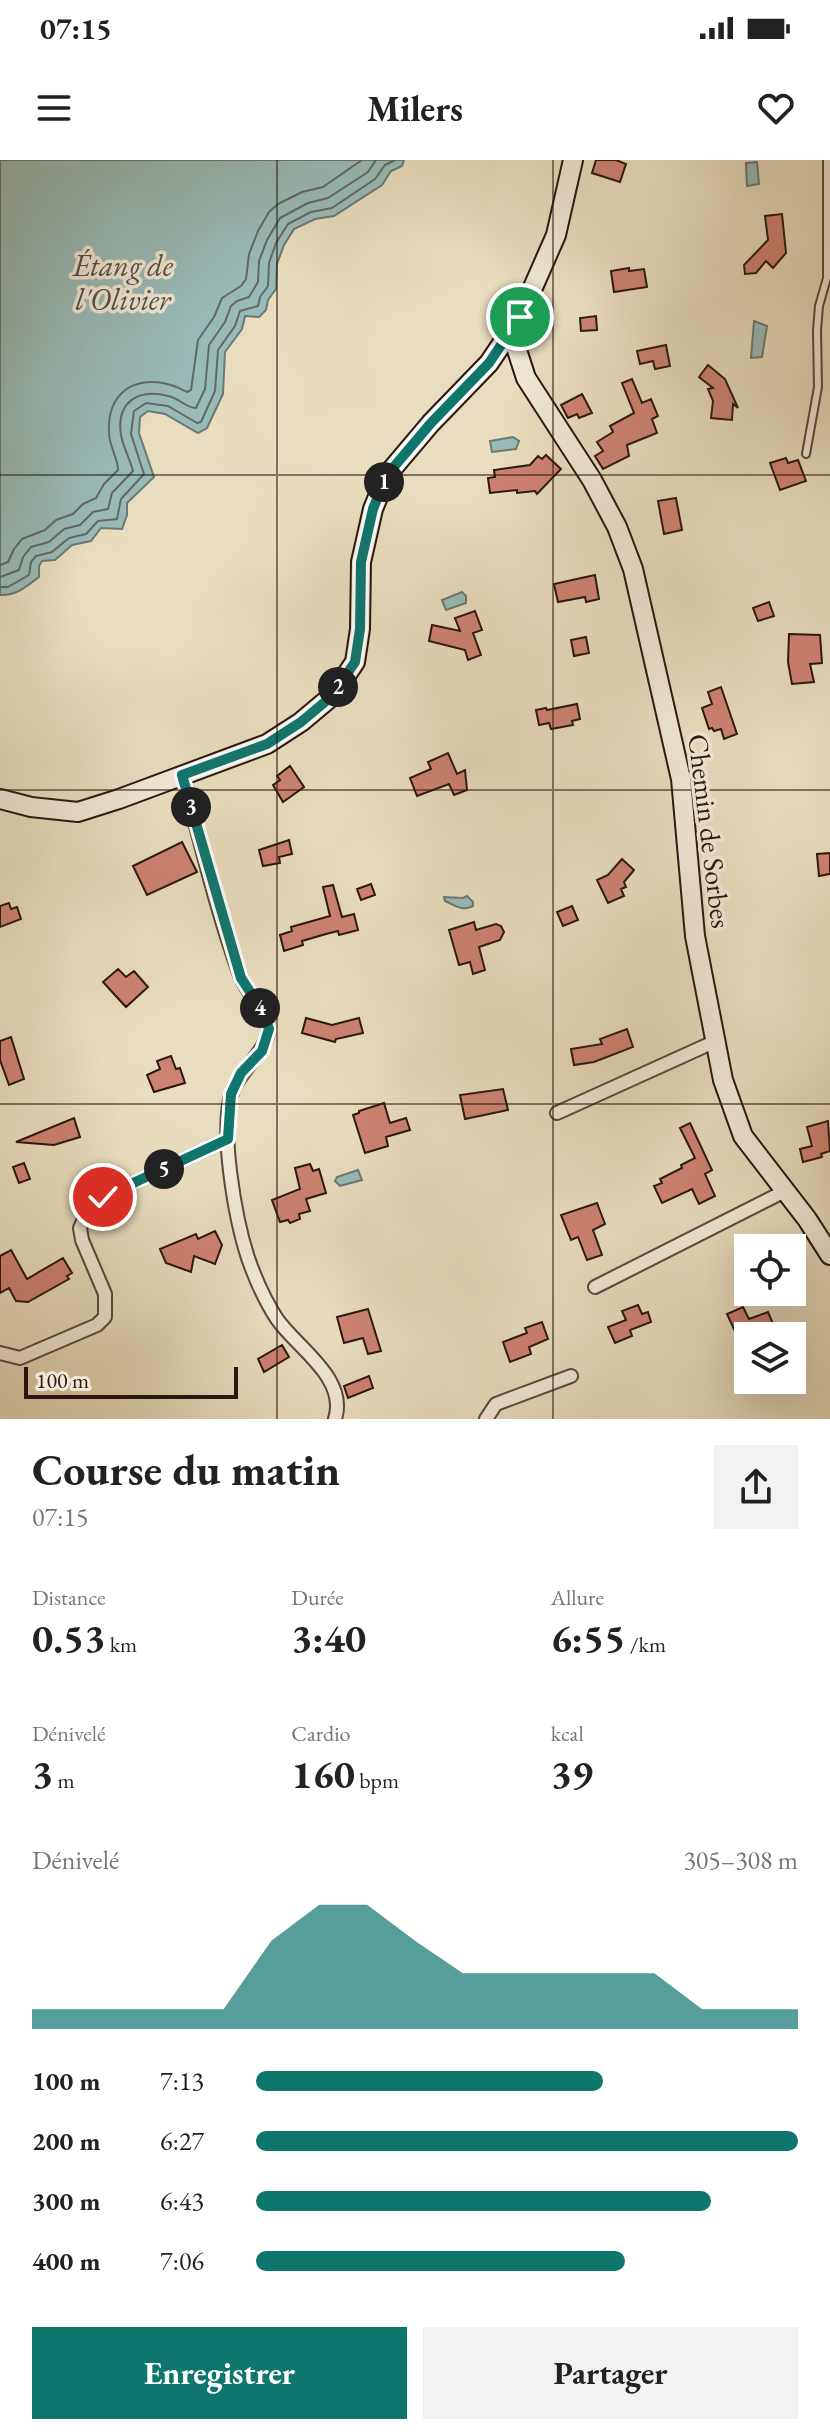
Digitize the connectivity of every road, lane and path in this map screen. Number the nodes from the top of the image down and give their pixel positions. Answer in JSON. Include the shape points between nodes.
{"nodes":[{"id":1,"x":573,"y":160,"type":"edge"},
{"id":2,"x":827,"y":160,"type":"edge"},
{"id":3,"x":520,"y":317,"type":"junction"},
{"id":4,"x":806,"y":454,"type":"dead end"},
{"id":5,"x":182,"y":775,"type":"junction"},
{"id":6,"x":0,"y":799,"type":"edge"},
{"id":7,"x":716,"y":1041,"type":"junction"},
{"id":8,"x":557,"y":1113,"type":"dead end"},
{"id":9,"x":228,"y":1139,"type":"junction"},
{"id":10,"x":785,"y":1191,"type":"junction"},
{"id":11,"x":830,"y":1255,"type":"edge"},
{"id":12,"x":595,"y":1287,"type":"dead end"},
{"id":13,"x":0,"y":1353,"type":"edge"},
{"id":14,"x":571,"y":1376,"type":"dead end"},
{"id":15,"x":335,"y":1419,"type":"edge"},
{"id":16,"x":486,"y":1419,"type":"edge"}],
"edges":[{"from":1,"to":3,"type":"street","via":[[556,235]]},
{"from":2,"to":4,"type":"lane","via":[[827,278],[819,306],[818,387]]},
{"from":3,"to":5,"type":"street","via":[[489,363],[387,475],[361,562],[355,662],[332,696],[267,744]]},
{"from":3,"to":7,"type":"street","name":"Chemin de Sorbes","via":[[515,344],[526,378],[592,480],[633,569],[681,779],[695,936]]},
{"from":5,"to":6,"type":"street","via":[[78,812]]},
{"from":5,"to":9,"type":"street","via":[[241,978],[269,1029],[262,1051],[241,1073],[231,1094]]},
{"from":7,"to":8,"type":"street"},
{"from":7,"to":10,"type":"street","name":"Chemin de Sorbes","via":[[743,1136]]},
{"from":9,"to":13,"type":"street","via":[[103,1197],[86,1215],[82,1240],[105,1294],[105,1317],[97,1325],[20,1358]]},
{"from":9,"to":15,"type":"street","via":[[233,1203],[249,1260],[278,1320],[336,1390]]},
{"from":10,"to":11,"type":"street","name":"Chemin de Sorbes"},
{"from":10,"to":12,"type":"street"},
{"from":14,"to":16,"type":"street","via":[[496,1404]]}]}
